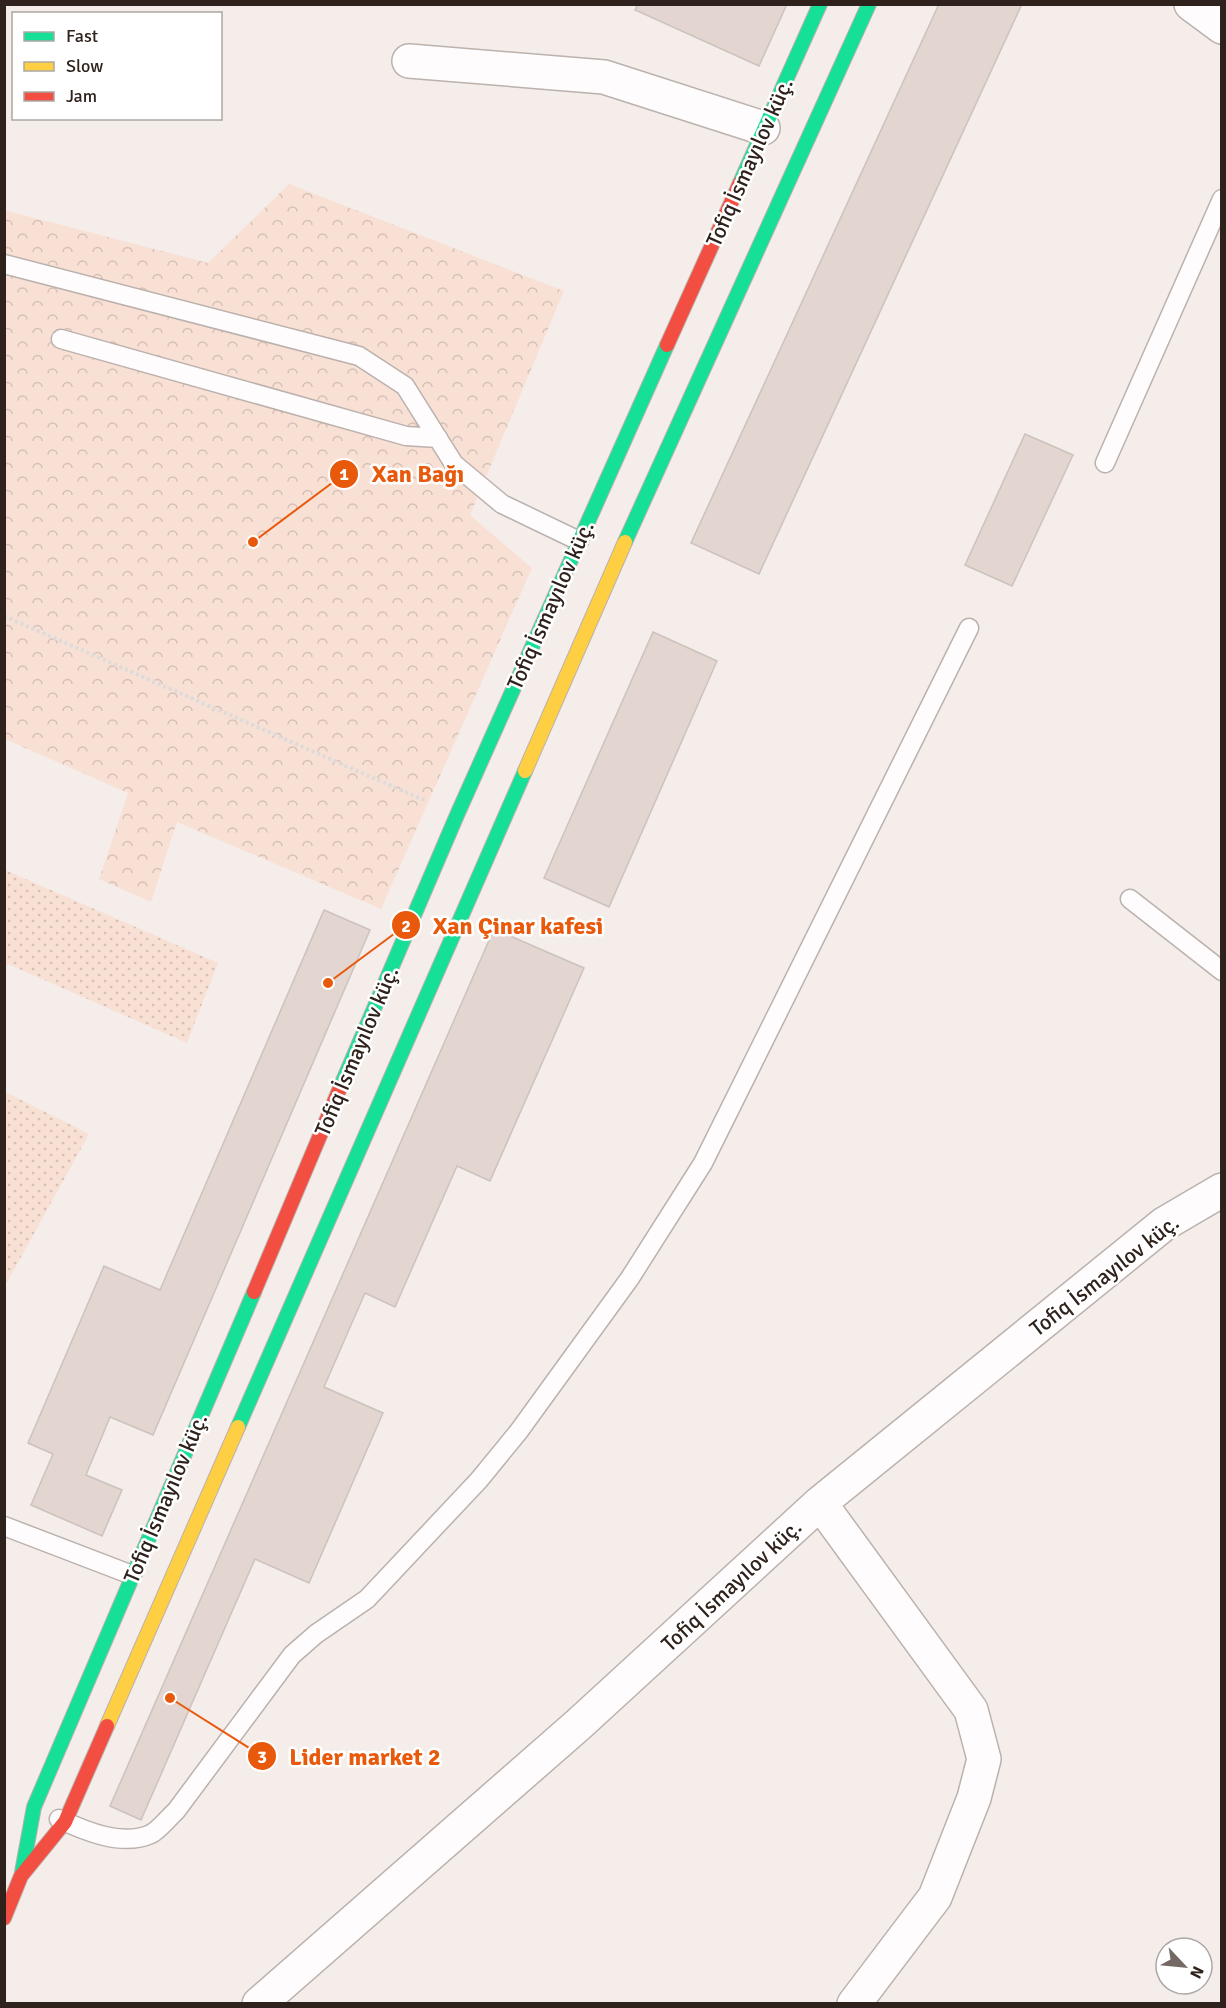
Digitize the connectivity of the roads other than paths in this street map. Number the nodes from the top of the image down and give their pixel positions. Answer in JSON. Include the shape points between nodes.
{"nodes":[{"id":1,"x":820,"y":4,"type":"edge"},
{"id":2,"x":869,"y":4,"type":"edge"},
{"id":3,"x":1191,"y":4,"type":"edge"},
{"id":4,"x":1221,"y":27,"type":"edge"},
{"id":5,"x":409,"y":61,"type":"dead end"},
{"id":6,"x":763,"y":128,"type":"junction"},
{"id":7,"x":1221,"y":199,"type":"edge"},
{"id":8,"x":4,"y":264,"type":"edge"},
{"id":9,"x":61,"y":339,"type":"dead end"},
{"id":10,"x":438,"y":438,"type":"junction"},
{"id":11,"x":1105,"y":463,"type":"dead end"},
{"id":12,"x":579,"y":541,"type":"junction"},
{"id":13,"x":969,"y":628,"type":"dead end"},
{"id":14,"x":1130,"y":899,"type":"dead end"},
{"id":15,"x":1221,"y":971,"type":"edge"},
{"id":16,"x":1221,"y":1190,"type":"edge"},
{"id":17,"x":820,"y":1503,"type":"junction"},
{"id":18,"x":4,"y":1526,"type":"edge"},
{"id":19,"x":132,"y":1575,"type":"junction"},
{"id":20,"x":34,"y":1807,"type":"junction"},
{"id":21,"x":65,"y":1822,"type":"junction"},
{"id":22,"x":13,"y":1873,"type":"edge"},
{"id":23,"x":4,"y":1918,"type":"edge"},
{"id":24,"x":263,"y":2002,"type":"edge"},
{"id":25,"x":854,"y":2004,"type":"edge"}],
"edges":[{"from":1,"to":6,"type":"main road","name":"Tofiq İsmayılov küç."},
{"from":2,"to":21,"type":"main road","via":[[692,392]]},
{"from":3,"to":4,"type":"street"},
{"from":5,"to":6,"type":"street","via":[[604,77]]},
{"from":6,"to":12,"type":"main road","name":"Tofiq İsmayılov küç."},
{"from":7,"to":11,"type":"lane"},
{"from":8,"to":10,"type":"lane","via":[[359,356],[405,386]]},
{"from":9,"to":10,"type":"lane","via":[[406,436]]},
{"from":10,"to":12,"type":"lane","via":[[454,464],[502,504]]},
{"from":12,"to":19,"type":"main road","name":"Tofiq İsmayılov küç.","via":[[457,815]]},
{"from":13,"to":21,"type":"lane","via":[[703,1162],[630,1278],[519,1431],[392,1575],[367,1599],[292,1655],[176,1811],[152,1833],[129,1839],[101,1835]]},
{"from":14,"to":15,"type":"lane"},
{"from":16,"to":17,"type":"street","name":"Tofiq İsmayılov küç.","via":[[1164,1224]]},
{"from":17,"to":24,"type":"street","name":"Tofiq İsmayılov küç.","via":[[579,1724]]},
{"from":17,"to":25,"type":"street","via":[[971,1710],[984,1760],[974,1798],[935,1897]]},
{"from":18,"to":19,"type":"lane"},
{"from":19,"to":20,"type":"main road","name":"Tofiq İsmayılov küç."},
{"from":20,"to":21,"type":"lane"},
{"from":20,"to":22,"type":"main road","name":"Tofiq İsmayılov küç."},
{"from":21,"to":22,"type":"main road"},
{"from":22,"to":23,"type":"main road"}]}
